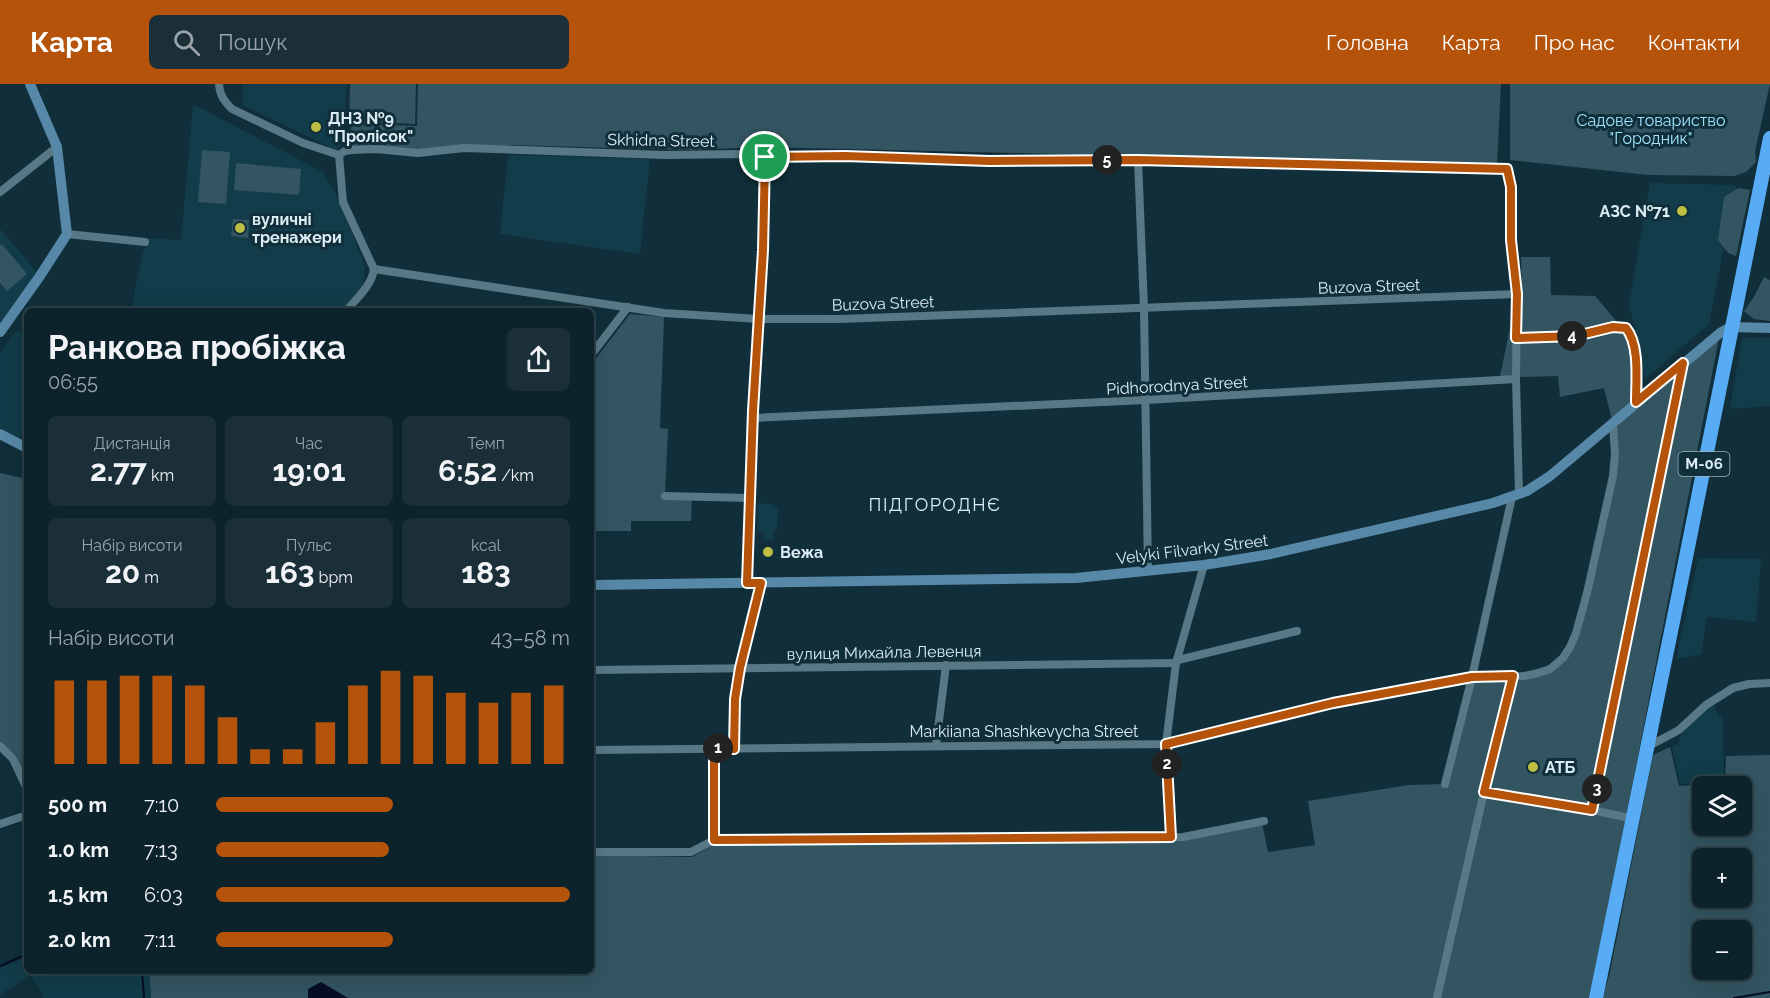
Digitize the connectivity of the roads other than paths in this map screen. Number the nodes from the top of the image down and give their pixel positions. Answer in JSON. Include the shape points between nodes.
{"nodes":[{"id":1,"x":30,"y":84,"type":"edge"},
{"id":2,"x":219,"y":84,"type":"edge"},
{"id":3,"x":1770,"y":138,"type":"edge"},
{"id":4,"x":57,"y":147,"type":"junction"},
{"id":5,"x":339,"y":155,"type":"junction"},
{"id":6,"x":765,"y":157,"type":"junction"},
{"id":7,"x":1138,"y":160,"type":"junction"},
{"id":8,"x":0,"y":192,"type":"edge"},
{"id":9,"x":67,"y":234,"type":"junction"},
{"id":10,"x":145,"y":242,"type":"dead end"},
{"id":11,"x":374,"y":269,"type":"junction"},
{"id":12,"x":1517,"y":294,"type":"junction"},
{"id":13,"x":349,"y":308,"type":"edge"},
{"id":14,"x":627,"y":308,"type":"junction"},
{"id":15,"x":1144,"y":308,"type":"junction"},
{"id":16,"x":759,"y":319,"type":"junction"},
{"id":17,"x":1731,"y":327,"type":"junction"},
{"id":18,"x":1770,"y":328,"type":"edge"},
{"id":19,"x":0,"y":332,"type":"edge"},
{"id":20,"x":1516,"y":338,"type":"junction"},
{"id":21,"x":594,"y":351,"type":"edge"},
{"id":22,"x":1683,"y":363,"type":"junction"},
{"id":23,"x":1516,"y":380,"type":"junction"},
{"id":24,"x":1146,"y":400,"type":"junction"},
{"id":25,"x":1636,"y":402,"type":"junction"},
{"id":26,"x":753,"y":418,"type":"junction"},
{"id":27,"x":1612,"y":424,"type":"junction"},
{"id":28,"x":0,"y":434,"type":"edge"},
{"id":29,"x":24,"y":446,"type":"edge"},
{"id":30,"x":665,"y":496,"type":"dead end"},
{"id":31,"x":1516,"y":496,"type":"junction"},
{"id":32,"x":750,"y":498,"type":"junction"},
{"id":33,"x":1204,"y":565,"type":"junction"},
{"id":34,"x":1148,"y":570,"type":"junction"},
{"id":35,"x":747,"y":583,"type":"junction"},
{"id":36,"x":761,"y":583,"type":"junction"},
{"id":37,"x":594,"y":585,"type":"edge"},
{"id":38,"x":1297,"y":631,"type":"dead end"},
{"id":39,"x":1177,"y":662,"type":"junction"},
{"id":40,"x":946,"y":665,"type":"junction"},
{"id":41,"x":740,"y":668,"type":"junction"},
{"id":42,"x":594,"y":670,"type":"edge"},
{"id":43,"x":1513,"y":676,"type":"junction"},
{"id":44,"x":1472,"y":677,"type":"junction"},
{"id":45,"x":1770,"y":682,"type":"edge"},
{"id":46,"x":1166,"y":744,"type":"junction"},
{"id":47,"x":0,"y":746,"type":"edge"},
{"id":48,"x":936,"y":746,"type":"junction"},
{"id":49,"x":1647,"y":747,"type":"junction"},
{"id":50,"x":714,"y":748,"type":"junction"},
{"id":51,"x":734,"y":749,"type":"junction"},
{"id":52,"x":594,"y":750,"type":"edge"},
{"id":53,"x":24,"y":783,"type":"edge"},
{"id":54,"x":1445,"y":784,"type":"dead end"},
{"id":55,"x":1484,"y":792,"type":"junction"},
{"id":56,"x":1592,"y":810,"type":"junction"},
{"id":57,"x":24,"y":816,"type":"edge"},
{"id":58,"x":1634,"y":819,"type":"junction"},
{"id":59,"x":1264,"y":821,"type":"dead end"},
{"id":60,"x":0,"y":824,"type":"edge"},
{"id":61,"x":1171,"y":837,"type":"junction"},
{"id":62,"x":714,"y":840,"type":"junction"},
{"id":63,"x":594,"y":852,"type":"edge"},
{"id":64,"x":1437,"y":998,"type":"edge"},
{"id":65,"x":1596,"y":998,"type":"edge"}],
"edges":[{"from":1,"to":4,"type":"street"},
{"from":2,"to":5,"type":"street","via":[[223,100],[232,108],[303,143]]},
{"from":3,"to":17,"type":"highway","number":"М-06"},
{"from":4,"to":8,"type":"street"},
{"from":4,"to":9,"type":"street"},
{"from":5,"to":6,"type":"street","name":"Skhidna Street","via":[[352,150],[418,153],[464,148]]},
{"from":5,"to":11,"type":"street","via":[[343,202]]},
{"from":6,"to":7,"type":"street","name":"Skhidna Street"},
{"from":6,"to":16,"type":"street"},
{"from":7,"to":12,"type":"street","name":"Skhidna Street","via":[[1507,169]]},
{"from":7,"to":15,"type":"street"},
{"from":9,"to":10,"type":"street"},
{"from":9,"to":19,"type":"street"},
{"from":11,"to":13,"type":"street","via":[[369,284]]},
{"from":11,"to":14,"type":"street","name":"Buzova Street"},
{"from":12,"to":15,"type":"street","name":"Buzova Street"},
{"from":12,"to":20,"type":"street"},
{"from":14,"to":16,"type":"street","name":"Buzova Street"},
{"from":14,"to":21,"type":"street"},
{"from":15,"to":16,"type":"street","name":"Buzova Street"},
{"from":15,"to":24,"type":"street"},
{"from":16,"to":26,"type":"street"},
{"from":17,"to":18,"type":"street"},
{"from":17,"to":22,"type":"street","name":"Velyki Filvarky Street"},
{"from":17,"to":49,"type":"highway","number":"М-06"},
{"from":20,"to":23,"type":"street"},
{"from":20,"to":25,"type":"street","via":[[1576,336],[1613,327],[1626,328],[1635,349]]},
{"from":22,"to":25,"type":"street","name":"Velyki Filvarky Street"},
{"from":22,"to":56,"type":"street"},
{"from":23,"to":24,"type":"street","name":"Pidhorodnya Street"},
{"from":23,"to":31,"type":"street"},
{"from":24,"to":26,"type":"street","name":"Pidhorodnya Street"},
{"from":24,"to":34,"type":"street"},
{"from":25,"to":27,"type":"street","name":"Velyki Filvarky Street"},
{"from":26,"to":32,"type":"street"},
{"from":27,"to":31,"type":"street","name":"Velyki Filvarky Street","via":[[1550,476]]},
{"from":27,"to":43,"type":"street","name":"Markiiana Shashkevycha Street","via":[[1613,476],[1587,593],[1570,647],[1550,669]]},
{"from":28,"to":29,"type":"street"},
{"from":30,"to":32,"type":"street"},
{"from":31,"to":33,"type":"street","name":"Velyki Filvarky Street","via":[[1304,547]]},
{"from":31,"to":44,"type":"street"},
{"from":32,"to":35,"type":"street"},
{"from":33,"to":34,"type":"street","name":"Velyki Filvarky Street"},
{"from":33,"to":39,"type":"street"},
{"from":34,"to":36,"type":"street","name":"Velyki Filvarky Street","via":[[1076,578]]},
{"from":35,"to":36,"type":"street","name":"Velyki Filvarky Street"},
{"from":35,"to":37,"type":"street","name":"Velyki Filvarky Street"},
{"from":36,"to":41,"type":"street"},
{"from":38,"to":39,"type":"street","name":"вулиця Михайла Левенця"},
{"from":39,"to":40,"type":"street","name":"вулиця Михайла Левенця"},
{"from":39,"to":46,"type":"street"},
{"from":40,"to":41,"type":"street","name":"вулиця Михайла Левенця"},
{"from":40,"to":48,"type":"street"},
{"from":41,"to":42,"type":"street","name":"вулиця Михайла Левенця"},
{"from":41,"to":51,"type":"street"},
{"from":43,"to":44,"type":"street","name":"Markiiana Shashkevycha Street"},
{"from":43,"to":55,"type":"street"},
{"from":44,"to":46,"type":"street","name":"Markiiana Shashkevycha Street","via":[[1333,703]]},
{"from":44,"to":54,"type":"street"},
{"from":45,"to":49,"type":"street","via":[[1733,688],[1706,705],[1679,730]]},
{"from":46,"to":48,"type":"street","name":"Markiiana Shashkevycha Street"},
{"from":46,"to":61,"type":"street"},
{"from":47,"to":53,"type":"street","via":[[13,759]]},
{"from":48,"to":51,"type":"street","name":"Markiiana Shashkevycha Street"},
{"from":49,"to":58,"type":"highway","number":"М-06"},
{"from":50,"to":51,"type":"street","name":"Markiiana Shashkevycha Street"},
{"from":50,"to":52,"type":"street","name":"Markiiana Shashkevycha Street"},
{"from":50,"to":62,"type":"street"},
{"from":55,"to":56,"type":"street"},
{"from":55,"to":64,"type":"street"},
{"from":56,"to":58,"type":"street"},
{"from":57,"to":60,"type":"street"},
{"from":58,"to":65,"type":"highway","number":"М-06"},
{"from":59,"to":61,"type":"street"},
{"from":61,"to":62,"type":"street"},
{"from":62,"to":63,"type":"street","via":[[691,852]]}]}
